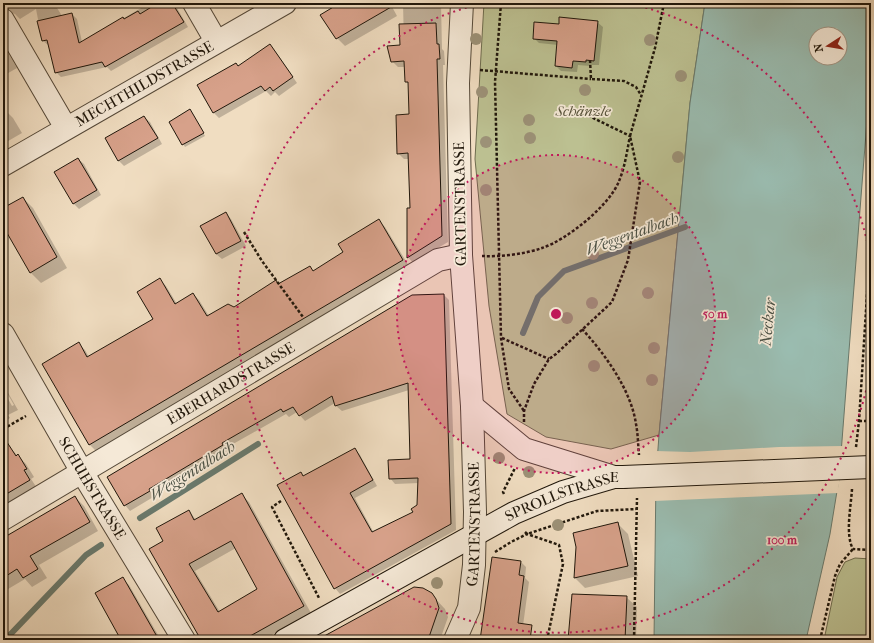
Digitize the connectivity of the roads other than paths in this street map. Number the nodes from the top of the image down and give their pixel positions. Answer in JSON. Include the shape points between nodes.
{"nodes":[{"id":1,"x":194,"y":3,"type":"edge"},
{"id":2,"x":285,"y":3,"type":"edge"},
{"id":3,"x":462,"y":3,"type":"edge"},
{"id":4,"x":3,"y":20,"type":"edge"},
{"id":5,"x":216,"y":42,"type":"junction"},
{"id":6,"x":66,"y":128,"type":"junction"},
{"id":7,"x":3,"y":165,"type":"edge"},
{"id":8,"x":461,"y":255,"type":"junction"},
{"id":9,"x":3,"y":334,"type":"edge"},
{"id":10,"x":472,"y":406,"type":"junction"},
{"id":11,"x":871,"y":467,"type":"edge"},
{"id":12,"x":82,"y":472,"type":"junction"},
{"id":13,"x":619,"y":477,"type":"junction"},
{"id":14,"x":3,"y":519,"type":"edge"},
{"id":15,"x":475,"y":535,"type":"junction"},
{"id":16,"x":184,"y":640,"type":"edge"},
{"id":17,"x":285,"y":640,"type":"edge"},
{"id":18,"x":455,"y":640,"type":"edge"}],
"edges":[{"from":1,"to":5,"type":"street"},
{"from":2,"to":5,"type":"street","name":"MECHTHILDSTRASSE"},
{"from":3,"to":8,"type":"street","name":"GARTENSTRASSE","via":[[458,83]]},
{"from":4,"to":6,"type":"street"},
{"from":5,"to":6,"type":"street","name":"MECHTHILDSTRASSE"},
{"from":6,"to":7,"type":"street","name":"MECHTHILDSTRASSE"},
{"from":8,"to":10,"type":"street","name":"GARTENSTRASSE"},
{"from":8,"to":12,"type":"street","name":"EBERHARDSTRASSE","via":[[438,260]]},
{"from":9,"to":12,"type":"street","name":"SCHUHSTRASSE"},
{"from":10,"to":13,"type":"street","via":[[524,449]]},
{"from":10,"to":15,"type":"street","name":"GARTENSTRASSE","via":[[476,488]]},
{"from":11,"to":13,"type":"street","name":"SPROLLSTRASSE","bridge":true},
{"from":12,"to":14,"type":"street","name":"EBERHARDSTRASSE"},
{"from":12,"to":16,"type":"street","name":"SCHUHSTRASSE"},
{"from":13,"to":15,"type":"street","name":"SPROLLSTRASSE","via":[[563,492],[514,513]]},
{"from":15,"to":17,"type":"street","name":"SPROLLSTRASSE"},
{"from":15,"to":18,"type":"street","name":"GARTENSTRASSE","via":[[469,608]]}]}
